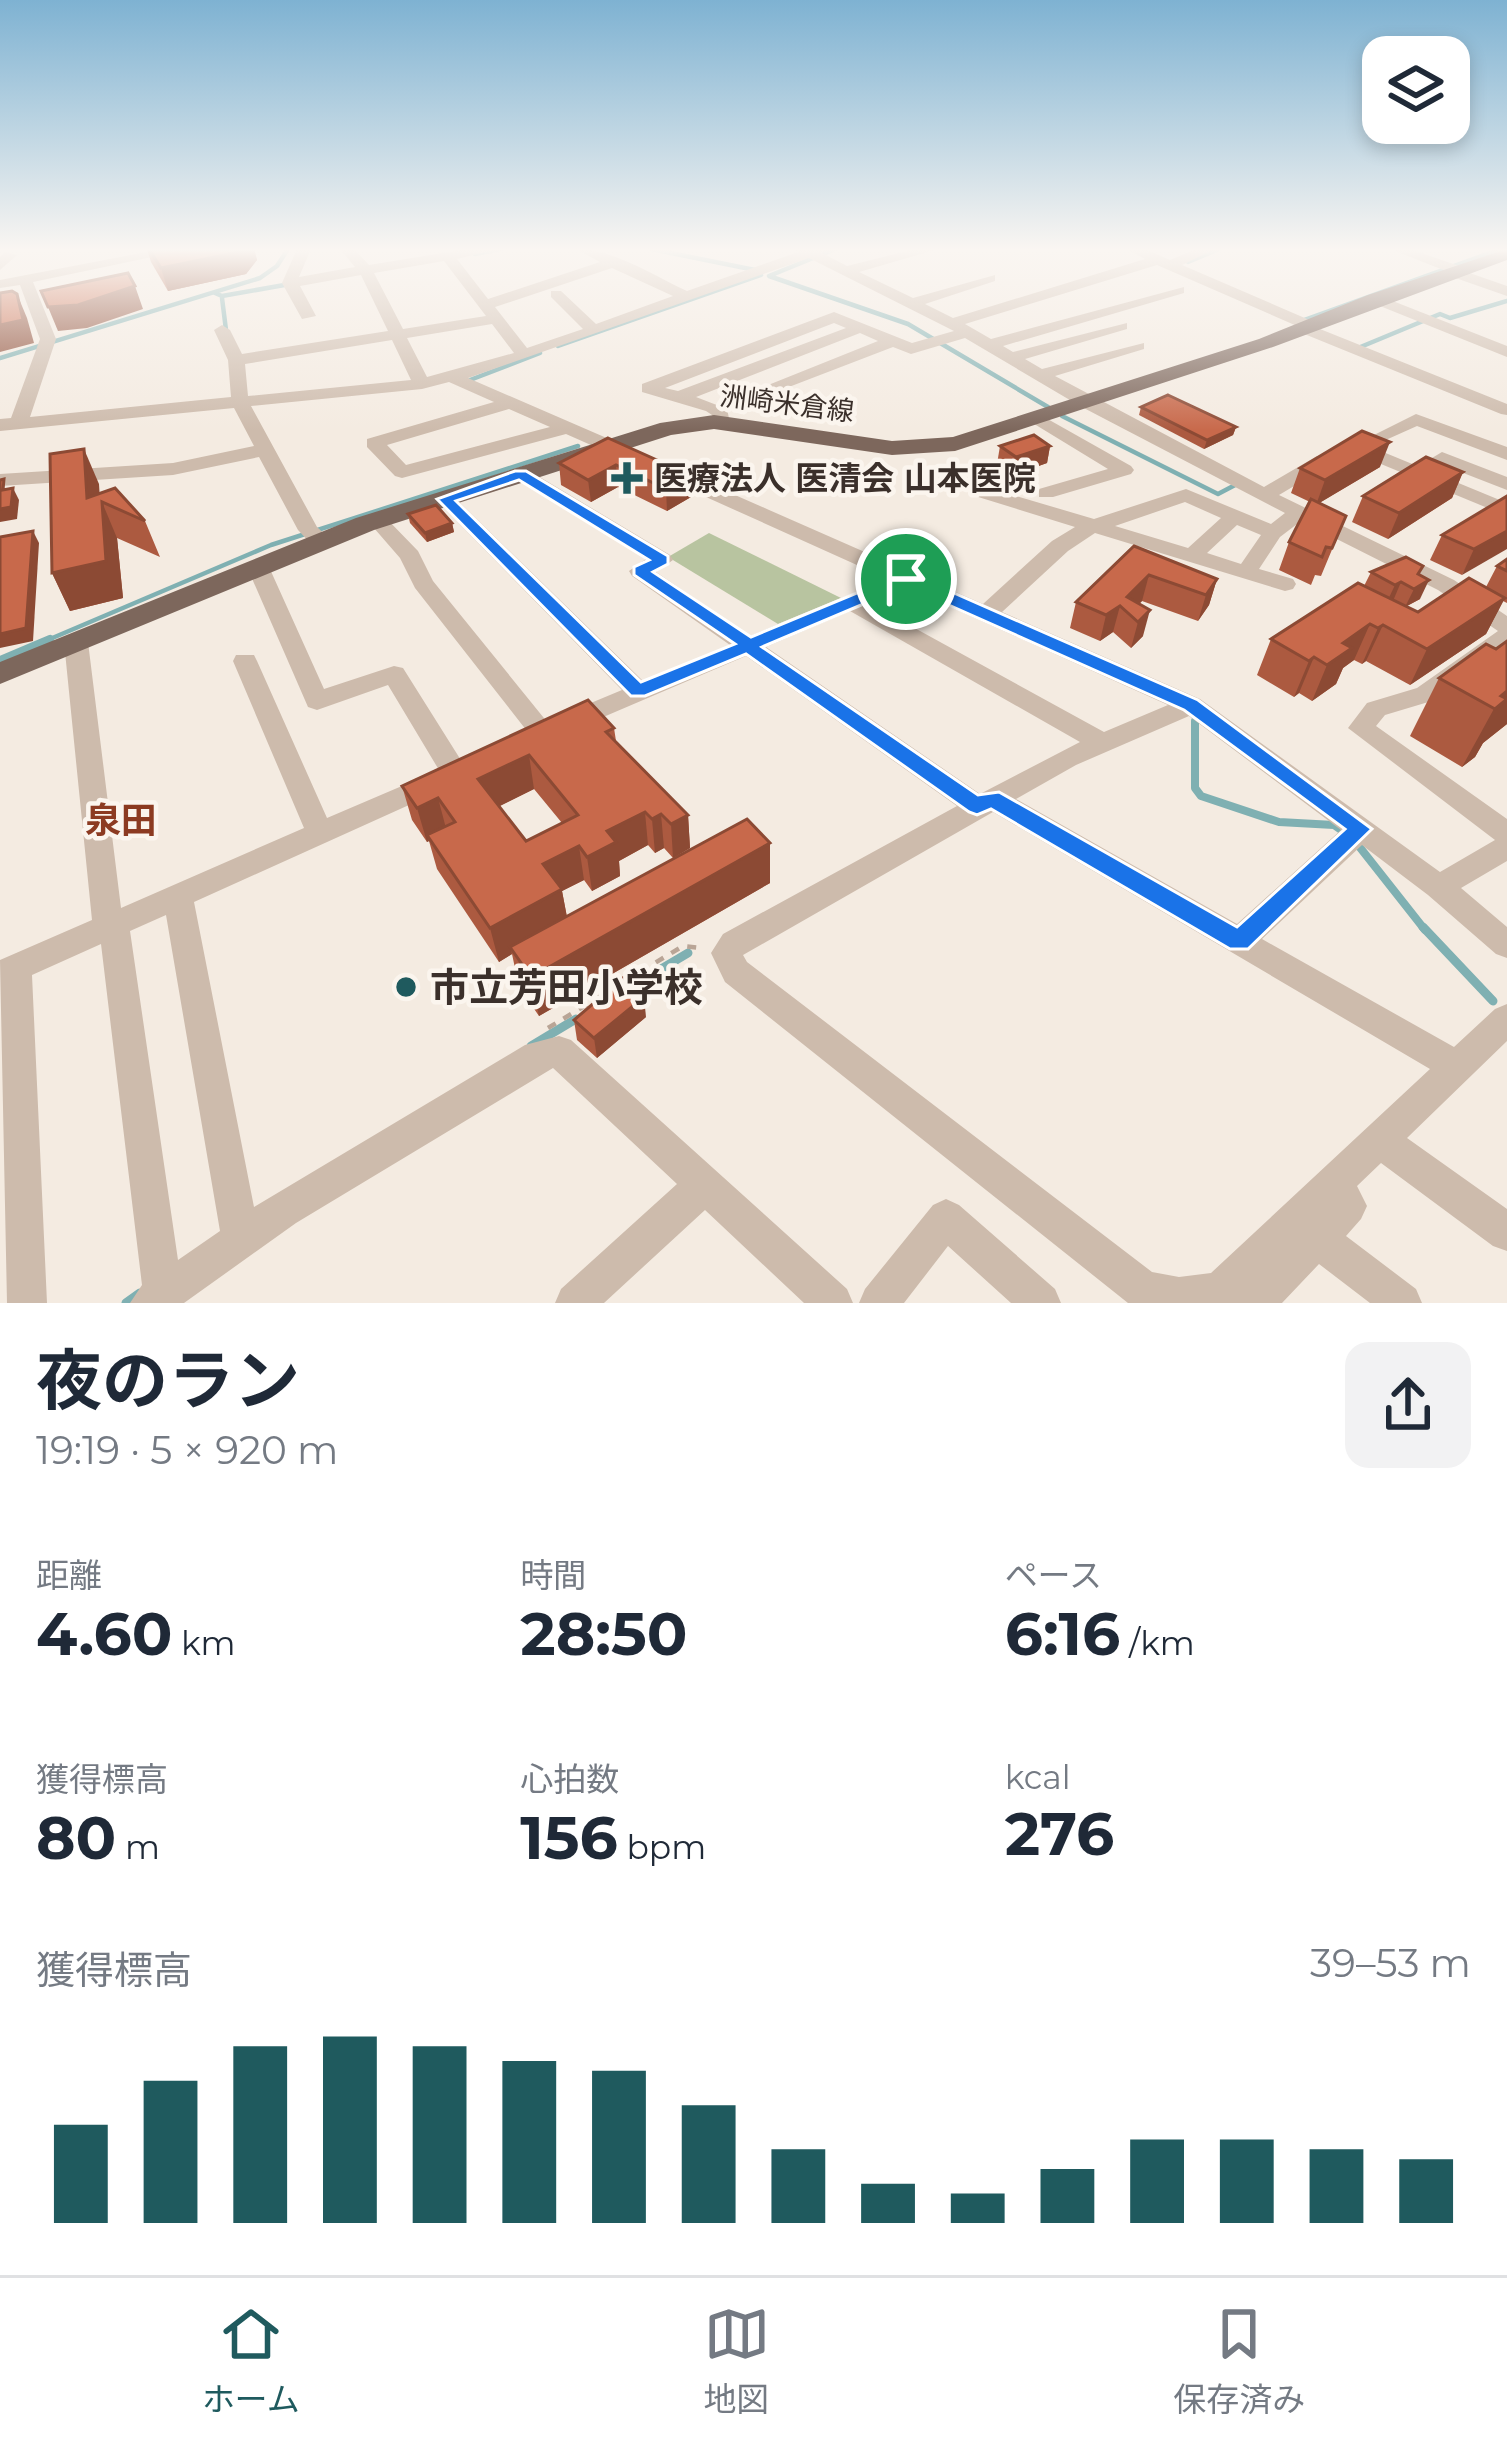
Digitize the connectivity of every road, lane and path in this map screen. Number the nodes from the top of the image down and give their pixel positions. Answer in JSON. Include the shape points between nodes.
{"nodes":[{"id":1,"x":36,"y":310,"type":"edge"},
{"id":2,"x":304,"y":310,"type":"edge"},
{"id":3,"x":387,"y":310,"type":"edge"},
{"id":4,"x":496,"y":310,"type":"edge"},
{"id":5,"x":572,"y":310,"type":"edge"},
{"id":6,"x":654,"y":310,"type":"edge"},
{"id":7,"x":920,"y":310,"type":"edge"},
{"id":8,"x":1022,"y":310,"type":"edge"},
{"id":9,"x":1111,"y":310,"type":"edge"},
{"id":10,"x":1267,"y":310,"type":"edge"},
{"id":11,"x":1348,"y":310,"type":"edge"},
{"id":12,"x":1402,"y":310,"type":"edge"},
{"id":13,"x":490,"y":312,"type":"junction"},
{"id":14,"x":308,"y":316,"type":"dead end"},
{"id":15,"x":1121,"y":326,"type":"dead end"},
{"id":16,"x":862,"y":327,"type":"junction"},
{"id":17,"x":1305,"y":327,"type":"junction"},
{"id":18,"x":1503,"y":328,"type":"dead end"},
{"id":19,"x":593,"y":330,"type":"junction"},
{"id":20,"x":222,"y":331,"type":"dead end"},
{"id":21,"x":400,"y":334,"type":"junction"},
{"id":22,"x":950,"y":334,"type":"junction"},
{"id":23,"x":894,"y":341,"type":"junction"},
{"id":24,"x":989,"y":345,"type":"junction"},
{"id":25,"x":1138,"y":346,"type":"dead end"},
{"id":26,"x":1499,"y":348,"type":"edge"},
{"id":27,"x":523,"y":354,"type":"junction"},
{"id":28,"x":1011,"y":358,"type":"junction"},
{"id":29,"x":236,"y":361,"type":"junction"},
{"id":30,"x":1041,"y":375,"type":"junction"},
{"id":31,"x":451,"y":377,"type":"junction"},
{"id":32,"x":422,"y":384,"type":"junction"},
{"id":33,"x":762,"y":391,"type":"dead end"},
{"id":34,"x":681,"y":396,"type":"junction"},
{"id":35,"x":1086,"y":401,"type":"junction"},
{"id":36,"x":240,"y":403,"type":"junction"},
{"id":37,"x":507,"y":404,"type":"junction"},
{"id":38,"x":1507,"y":410,"type":"edge"},
{"id":39,"x":1037,"y":418,"type":"junction"},
{"id":40,"x":721,"y":423,"type":"junction"},
{"id":41,"x":10,"y":424,"type":"edge"},
{"id":42,"x":564,"y":429,"type":"junction"},
{"id":43,"x":1378,"y":437,"type":"edge"},
{"id":44,"x":602,"y":443,"type":"junction"},
{"id":45,"x":264,"y":450,"type":"junction"},
{"id":46,"x":1507,"y":454,"type":"edge"},
{"id":47,"x":1442,"y":458,"type":"edge"},
{"id":48,"x":521,"y":474,"type":"junction"},
{"id":49,"x":0,"y":480,"type":"edge"},
{"id":50,"x":1507,"y":484,"type":"edge"},
{"id":51,"x":982,"y":492,"type":"dead end"},
{"id":52,"x":1046,"y":493,"type":"dead end"},
{"id":53,"x":1264,"y":495,"type":"junction"},
{"id":54,"x":445,"y":499,"type":"junction"},
{"id":55,"x":1507,"y":510,"type":"edge"},
{"id":56,"x":1298,"y":512,"type":"junction"},
{"id":57,"x":1234,"y":517,"type":"junction"},
{"id":58,"x":377,"y":520,"type":"junction"},
{"id":59,"x":1088,"y":528,"type":"junction"},
{"id":60,"x":1273,"y":533,"type":"junction"},
{"id":61,"x":313,"y":535,"type":"junction"},
{"id":62,"x":1191,"y":557,"type":"junction"},
{"id":63,"x":258,"y":567,"type":"junction"},
{"id":64,"x":1245,"y":573,"type":"junction"},
{"id":65,"x":906,"y":579,"type":"junction"},
{"id":66,"x":1285,"y":584,"type":"dead end"},
{"id":67,"x":851,"y":602,"type":"junction"},
{"id":68,"x":990,"y":611,"type":"junction"},
{"id":69,"x":1507,"y":627,"type":"edge"},
{"id":70,"x":1507,"y":636,"type":"edge"},
{"id":71,"x":76,"y":643,"type":"junction"},
{"id":72,"x":748,"y":645,"type":"junction"},
{"id":73,"x":245,"y":661,"type":"dead end"},
{"id":74,"x":0,"y":674,"type":"edge"},
{"id":75,"x":638,"y":691,"type":"junction"},
{"id":76,"x":1191,"y":705,"type":"junction"},
{"id":77,"x":543,"y":734,"type":"junction"},
{"id":78,"x":1101,"y":742,"type":"junction"},
{"id":79,"x":508,"y":749,"type":"edge"},
{"id":80,"x":984,"y":802,"type":"junction"},
{"id":81,"x":320,"y":833,"type":"junction"},
{"id":82,"x":1354,"y":834,"type":"junction"},
{"id":83,"x":1507,"y":834,"type":"edge"},
{"id":84,"x":1507,"y":847,"type":"edge"},
{"id":85,"x":1439,"y":887,"type":"junction"},
{"id":86,"x":178,"y":897,"type":"junction"},
{"id":87,"x":113,"y":928,"type":"junction"},
{"id":88,"x":1239,"y":941,"type":"junction"},
{"id":89,"x":1507,"y":945,"type":"edge"},
{"id":90,"x":727,"y":953,"type":"junction"},
{"id":91,"x":12,"y":974,"type":"edge"},
{"id":92,"x":625,"y":981,"type":"edge"},
{"id":93,"x":606,"y":993,"type":"edge"},
{"id":94,"x":1507,"y":1019,"type":"edge"},
{"id":95,"x":549,"y":1031,"type":"dead end"},
{"id":96,"x":1454,"y":1065,"type":"junction"},
{"id":97,"x":1377,"y":1139,"type":"junction"},
{"id":98,"x":1333,"y":1181,"type":"junction"},
{"id":99,"x":703,"y":1186,"type":"junction"},
{"id":100,"x":240,"y":1230,"type":"junction"},
{"id":101,"x":1507,"y":1232,"type":"edge"},
{"id":102,"x":1317,"y":1238,"type":"junction"},
{"id":103,"x":158,"y":1292,"type":"edge"},
{"id":104,"x":27,"y":1303,"type":"edge"},
{"id":105,"x":575,"y":1303,"type":"edge"},
{"id":106,"x":832,"y":1303,"type":"edge"},
{"id":107,"x":879,"y":1303,"type":"edge"},
{"id":108,"x":1041,"y":1303,"type":"edge"},
{"id":109,"x":1254,"y":1303,"type":"edge"},
{"id":110,"x":1402,"y":1303,"type":"edge"}],
"edges":[{"from":1,"to":41,"type":"street","via":[[48,342]]},
{"from":2,"to":14,"type":"street"},
{"from":3,"to":21,"type":"street"},
{"from":4,"to":13,"type":"street"},
{"from":5,"to":19,"type":"street"},
{"from":6,"to":19,"type":"street"},
{"from":7,"to":22,"type":"street"},
{"from":8,"to":22,"type":"street"},
{"from":9,"to":24,"type":"street"},
{"from":10,"to":17,"type":"street"},
{"from":11,"to":17,"type":"main road","name":"洲崎米倉線"},
{"from":12,"to":26,"type":"street"},
{"from":13,"to":21,"type":"street"},
{"from":13,"to":27,"type":"street"},
{"from":15,"to":28,"type":"street"},
{"from":16,"to":23,"type":"street"},
{"from":16,"to":34,"type":"street"},
{"from":16,"to":34,"type":"street","via":[[834,317],[648,388]]},
{"from":17,"to":35,"type":"main road","name":"洲崎米倉線"},
{"from":17,"to":38,"type":"street"},
{"from":18,"to":26,"type":"street"},
{"from":19,"to":27,"type":"street"},
{"from":20,"to":29,"type":"street"},
{"from":21,"to":29,"type":"street"},
{"from":21,"to":32,"type":"street"},
{"from":22,"to":23,"type":"street","via":[[911,349]]},
{"from":22,"to":24,"type":"street"},
{"from":23,"to":33,"type":"street"},
{"from":24,"to":28,"type":"street"},
{"from":25,"to":30,"type":"street"},
{"from":27,"to":31,"type":"street"},
{"from":28,"to":30,"type":"street"},
{"from":29,"to":36,"type":"street"},
{"from":30,"to":35,"type":"street"},
{"from":31,"to":32,"type":"street"},
{"from":31,"to":37,"type":"street"},
{"from":32,"to":36,"type":"street"},
{"from":34,"to":40,"type":"street","via":[[721,413]]},
{"from":35,"to":39,"type":"main road","name":"洲崎米倉線"},
{"from":35,"to":53,"type":"street"},
{"from":36,"to":41,"type":"street"},
{"from":36,"to":45,"type":"street"},
{"from":37,"to":42,"type":"street"},
{"from":37,"to":42,"type":"street","via":[[374,443],[402,472]]},
{"from":39,"to":40,"type":"main road","name":"洲崎米倉線","via":[[913,448]]},
{"from":39,"to":52,"type":"street","via":[[1124,470]]},
{"from":40,"to":44,"type":"main road","name":"洲崎米倉線"},
{"from":42,"to":44,"type":"street"},
{"from":43,"to":46,"type":"street","via":[[1416,419]]},
{"from":44,"to":48,"type":"main road","name":"洲崎米倉線"},
{"from":44,"to":65,"type":"street"},
{"from":45,"to":49,"type":"street","via":[[173,469]]},
{"from":45,"to":61,"type":"street"},
{"from":47,"to":50,"type":"street"},
{"from":48,"to":54,"type":"main road","name":"洲崎米倉線"},
{"from":48,"to":72,"type":"street","via":[[662,560],[640,571]]},
{"from":51,"to":59,"type":"street"},
{"from":53,"to":55,"type":"street","via":[[1351,444]]},
{"from":53,"to":56,"type":"street"},
{"from":54,"to":58,"type":"main road","name":"洲崎米倉線"},
{"from":54,"to":75,"type":"street"},
{"from":56,"to":60,"type":"street"},
{"from":56,"to":69,"type":"street","via":[[1446,585]]},
{"from":57,"to":59,"type":"street","via":[[1186,495]]},
{"from":57,"to":60,"type":"street"},
{"from":57,"to":62,"type":"street"},
{"from":58,"to":61,"type":"main road","name":"洲崎米倉線"},
{"from":58,"to":77,"type":"street"},
{"from":59,"to":62,"type":"street"},
{"from":59,"to":68,"type":"street"},
{"from":60,"to":64,"type":"street"},
{"from":61,"to":63,"type":"main road","name":"洲崎米倉線"},
{"from":62,"to":64,"type":"street"},
{"from":63,"to":71,"type":"main road","name":"洲崎米倉線"},
{"from":63,"to":81,"type":"street","via":[[317,701],[394,674],[464,769]]},
{"from":64,"to":66,"type":"street"},
{"from":65,"to":67,"type":"street"},
{"from":65,"to":68,"type":"street"},
{"from":67,"to":72,"type":"street"},
{"from":67,"to":78,"type":"street"},
{"from":68,"to":76,"type":"street"},
{"from":70,"to":83,"type":"street","via":[[1426,694],[1376,709],[1361,728]]},
{"from":71,"to":74,"type":"main road","name":"洲崎米倉線"},
{"from":71,"to":87,"type":"street"},
{"from":72,"to":75,"type":"street"},
{"from":72,"to":80,"type":"street"},
{"from":73,"to":81,"type":"street"},
{"from":75,"to":77,"type":"street"},
{"from":76,"to":78,"type":"street"},
{"from":76,"to":82,"type":"street"},
{"from":77,"to":79,"type":"street"},
{"from":78,"to":80,"type":"street"},
{"from":80,"to":88,"type":"street"},
{"from":80,"to":90,"type":"street"},
{"from":81,"to":86,"type":"street"},
{"from":82,"to":85,"type":"street"},
{"from":82,"to":88,"type":"street"},
{"from":84,"to":85,"type":"street"},
{"from":85,"to":89,"type":"street"},
{"from":86,"to":87,"type":"street"},
{"from":86,"to":100,"type":"street"},
{"from":87,"to":91,"type":"street"},
{"from":87,"to":103,"type":"street"},
{"from":88,"to":96,"type":"street"},
{"from":90,"to":92,"type":"path","via":[[683,946]]},
{"from":90,"to":98,"type":"street","via":[[736,972],[1143,1290],[1179,1297],[1220,1292]]},
{"from":91,"to":104,"type":"street"},
{"from":93,"to":95,"type":"path"},
{"from":94,"to":96,"type":"street"},
{"from":96,"to":97,"type":"street"},
{"from":97,"to":98,"type":"street"},
{"from":97,"to":101,"type":"street"},
{"from":98,"to":102,"type":"street","via":[[1348,1206]]},
{"from":99,"to":100,"type":"street","via":[[559,1051],[537,1056]]},
{"from":99,"to":105,"type":"street"},
{"from":99,"to":106,"type":"street"},
{"from":100,"to":103,"type":"street"},
{"from":102,"to":109,"type":"street"},
{"from":102,"to":110,"type":"street"},
{"from":107,"to":108,"type":"street","via":[[946,1218]]}]}
